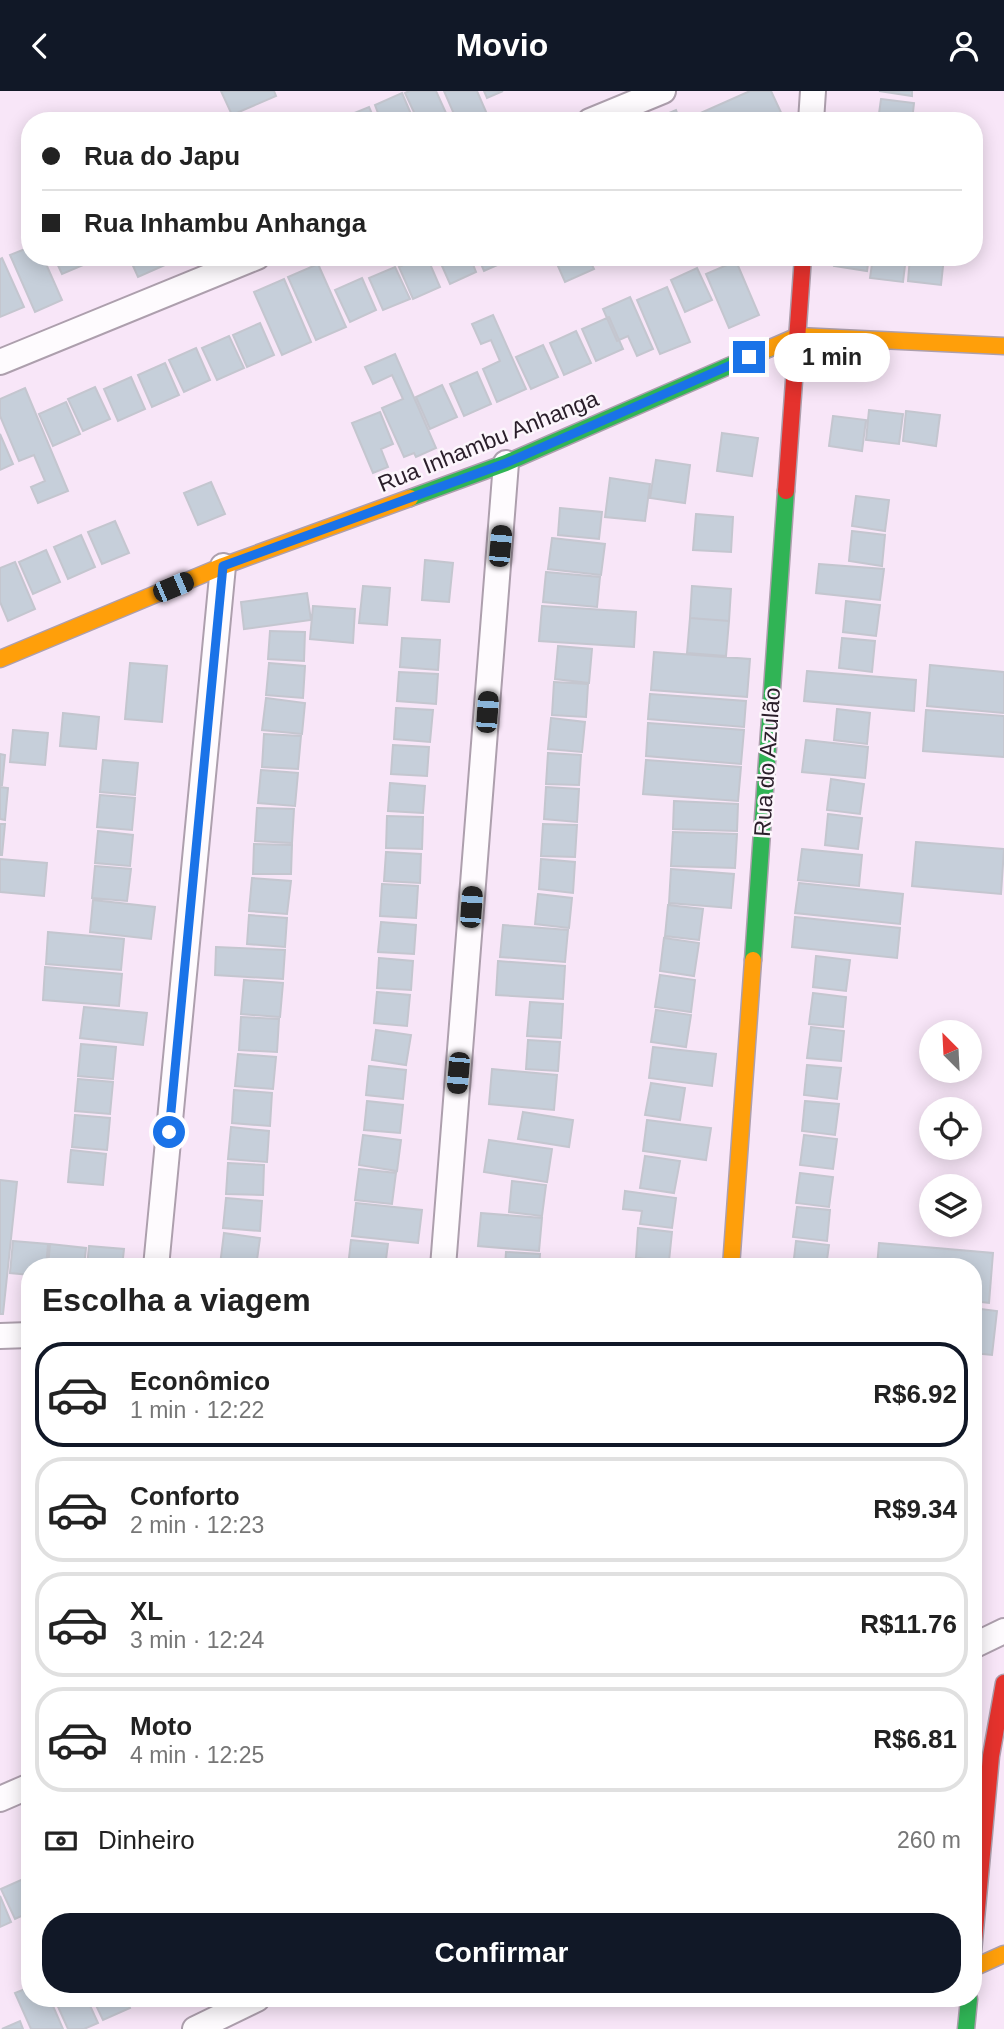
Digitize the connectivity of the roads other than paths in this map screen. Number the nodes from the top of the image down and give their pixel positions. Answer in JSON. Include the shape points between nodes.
{"nodes":[{"id":1,"x":663,"y":91,"type":"edge"},
{"id":2,"x":813,"y":91,"type":"edge"},
{"id":3,"x":612,"y":112,"type":"edge"},
{"id":4,"x":812,"y":112,"type":"edge"},
{"id":5,"x":235,"y":266,"type":"edge"},
{"id":6,"x":802,"y":266,"type":"edge"},
{"id":7,"x":798,"y":336,"type":"junction"},
{"id":8,"x":1004,"y":346,"type":"edge"},
{"id":9,"x":0,"y":362,"type":"edge"},
{"id":10,"x":506,"y":463,"type":"junction"},
{"id":11,"x":223,"y":566,"type":"junction"},
{"id":12,"x":0,"y":659,"type":"edge"},
{"id":13,"x":157,"y":1258,"type":"edge"},
{"id":14,"x":444,"y":1258,"type":"edge"},
{"id":15,"x":732,"y":1258,"type":"edge"},
{"id":16,"x":21,"y":1335,"type":"edge"},
{"id":17,"x":0,"y":1336,"type":"edge"},
{"id":18,"x":1004,"y":1631,"type":"edge"},
{"id":19,"x":982,"y":1642,"type":"edge"},
{"id":20,"x":1004,"y":1683,"type":"edge"},
{"id":21,"x":989,"y":1786,"type":"junction"},
{"id":22,"x":21,"y":1790,"type":"edge"},
{"id":23,"x":0,"y":1799,"type":"edge"},
{"id":24,"x":1000,"y":1810,"type":"dead end"},
{"id":25,"x":982,"y":1859,"type":"edge"},
{"id":26,"x":1004,"y":1955,"type":"edge"},
{"id":27,"x":982,"y":1965,"type":"edge"},
{"id":28,"x":240,"y":2007,"type":"edge"},
{"id":29,"x":968,"y":2007,"type":"edge"},
{"id":30,"x":195,"y":2029,"type":"edge"},
{"id":31,"x":966,"y":2029,"type":"edge"}],
"edges":[{"from":1,"to":3,"type":"street"},
{"from":2,"to":4,"type":"street"},
{"from":5,"to":9,"type":"street"},
{"from":6,"to":7,"type":"street","name":"Rua do Azulão"},
{"from":7,"to":8,"type":"street","name":"Rua Inhambu Anhanga"},
{"from":7,"to":10,"type":"street","name":"Rua Inhambu Anhanga"},
{"from":7,"to":15,"type":"street","name":"Rua do Azulão"},
{"from":10,"to":11,"type":"street","name":"Rua Inhambu Anhanga"},
{"from":10,"to":14,"type":"street"},
{"from":11,"to":12,"type":"street","name":"Rua Inhambu Anhanga"},
{"from":11,"to":13,"type":"street"},
{"from":16,"to":17,"type":"street"},
{"from":18,"to":19,"type":"street"},
{"from":20,"to":21,"type":"street"},
{"from":21,"to":24,"type":"street"},
{"from":21,"to":25,"type":"street"},
{"from":22,"to":23,"type":"street"},
{"from":26,"to":27,"type":"street"},
{"from":28,"to":30,"type":"street"},
{"from":29,"to":31,"type":"street"}]}
